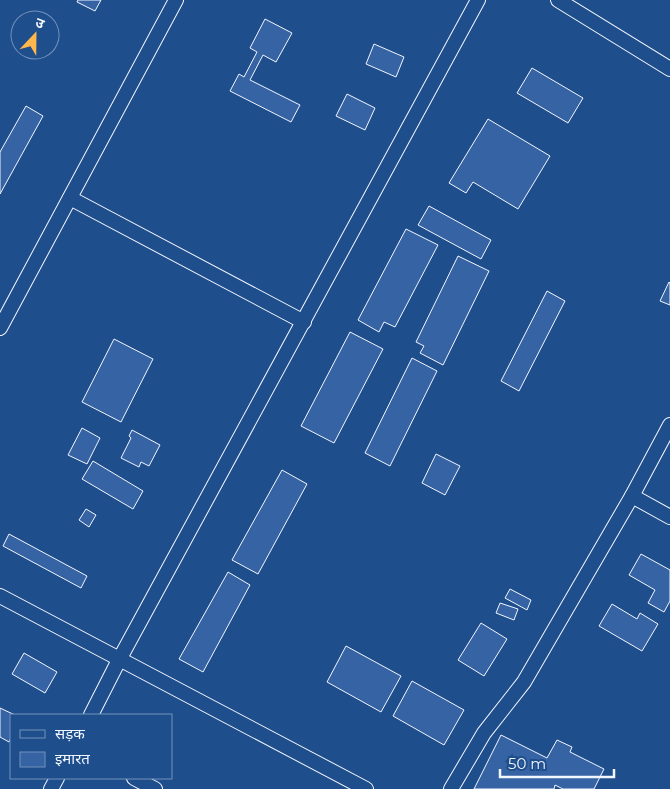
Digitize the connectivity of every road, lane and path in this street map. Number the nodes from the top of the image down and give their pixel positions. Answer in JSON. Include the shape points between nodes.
{"nodes":[{"id":1,"x":176,"y":0,"type":"edge"},
{"id":2,"x":478,"y":0,"type":"edge"},
{"id":3,"x":558,"y":0,"type":"edge"},
{"id":4,"x":670,"y":69,"type":"edge"},
{"id":5,"x":70,"y":198,"type":"junction"},
{"id":6,"x":304,"y":322,"type":"junction"},
{"id":7,"x":0,"y":328,"type":"edge"},
{"id":8,"x":670,"y":425,"type":"edge"},
{"id":9,"x":632,"y":496,"type":"junction"},
{"id":10,"x":670,"y":517,"type":"edge"},
{"id":11,"x":0,"y":596,"type":"edge"},
{"id":12,"x":119,"y":660,"type":"junction"},
{"id":13,"x":92,"y":714,"type":"edge"},
{"id":14,"x":136,"y":779,"type":"edge"},
{"id":15,"x":155,"y":789,"type":"edge"},
{"id":16,"x":366,"y":789,"type":"edge"},
{"id":17,"x":451,"y":789,"type":"edge"}],
"edges":[{"from":1,"to":5,"type":"street"},
{"from":2,"to":6,"type":"street"},
{"from":3,"to":4,"type":"street"},
{"from":5,"to":6,"type":"street"},
{"from":5,"to":7,"type":"street"},
{"from":6,"to":12,"type":"street"},
{"from":8,"to":9,"type":"street"},
{"from":9,"to":10,"type":"street"},
{"from":9,"to":17,"type":"street","via":[[524,682],[484,733]]},
{"from":11,"to":12,"type":"street"},
{"from":12,"to":13,"type":"street"},
{"from":12,"to":16,"type":"street"},
{"from":14,"to":15,"type":"street"}]}
